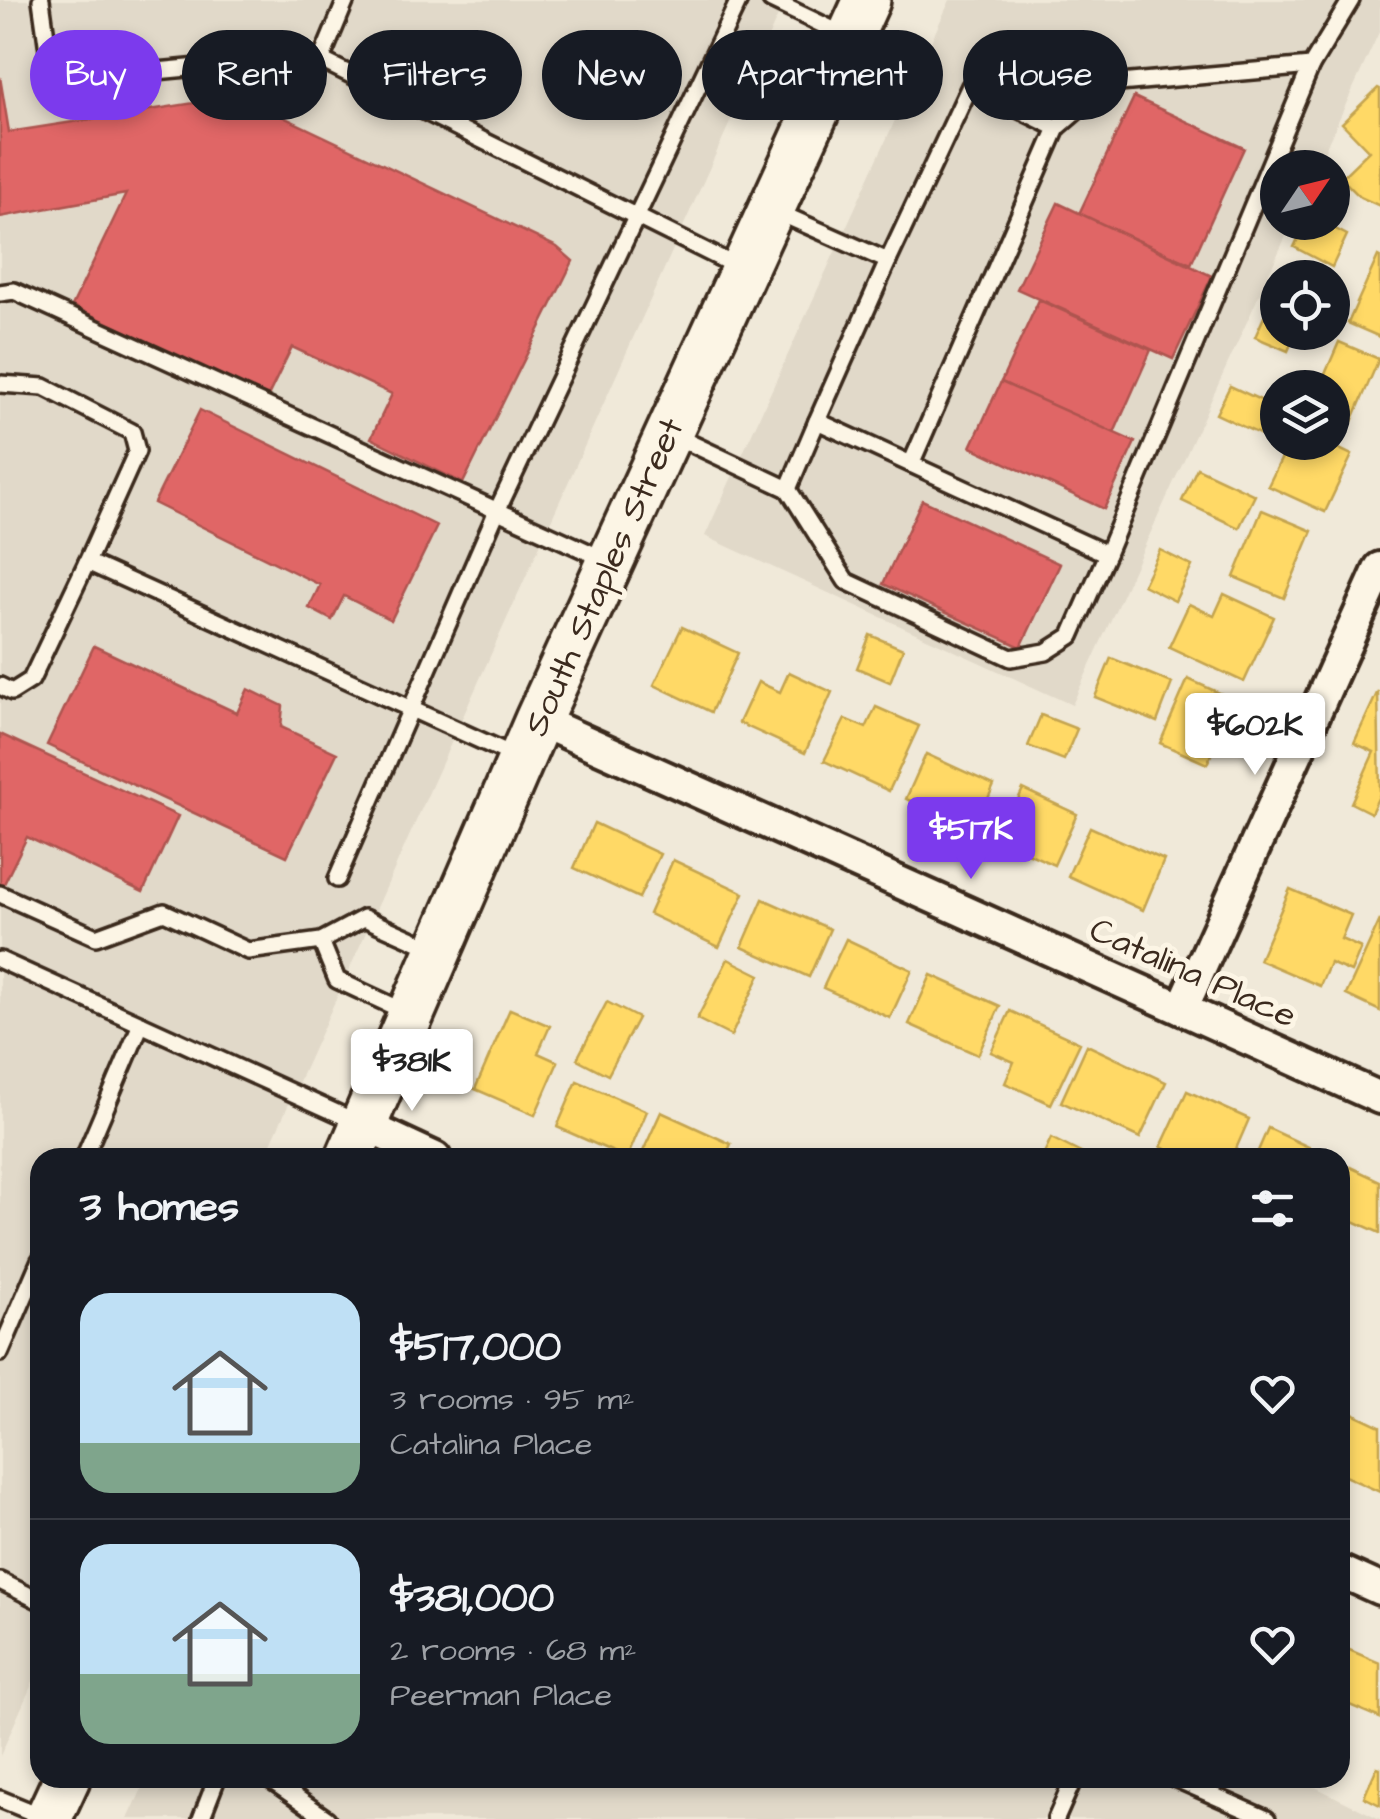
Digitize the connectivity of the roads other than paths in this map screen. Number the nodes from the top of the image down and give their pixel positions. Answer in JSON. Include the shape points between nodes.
{"nodes":[{"id":1,"x":41,"y":0,"type":"edge"},
{"id":2,"x":346,"y":0,"type":"edge"},
{"id":3,"x":739,"y":0,"type":"edge"},
{"id":4,"x":771,"y":0,"type":"edge"},
{"id":5,"x":1351,"y":0,"type":"edge"},
{"id":6,"x":858,"y":19,"type":"edge"},
{"id":7,"x":327,"y":46,"type":"edge"},
{"id":8,"x":327,"y":63,"type":"edge"},
{"id":9,"x":1311,"y":66,"type":"junction"},
{"id":10,"x":182,"y":69,"type":"edge"},
{"id":11,"x":1057,"y":128,"type":"junction"},
{"id":12,"x":771,"y":210,"type":"junction"},
{"id":13,"x":636,"y":218,"type":"junction"},
{"id":14,"x":888,"y":261,"type":"junction"},
{"id":15,"x":744,"y":269,"type":"junction"},
{"id":16,"x":0,"y":293,"type":"edge"},
{"id":17,"x":0,"y":384,"type":"edge"},
{"id":18,"x":818,"y":421,"type":"junction"},
{"id":19,"x":669,"y":433,"type":"junction"},
{"id":20,"x":911,"y":464,"type":"junction"},
{"id":21,"x":788,"y":489,"type":"junction"},
{"id":22,"x":496,"y":513,"type":"junction"},
{"id":23,"x":1107,"y":554,"type":"junction"},
{"id":24,"x":87,"y":562,"type":"junction"},
{"id":25,"x":610,"y":562,"type":"junction"},
{"id":26,"x":1380,"y":568,"type":"edge"},
{"id":27,"x":1370,"y":624,"type":"edge"},
{"id":28,"x":0,"y":686,"type":"edge"},
{"id":29,"x":410,"y":709,"type":"junction"},
{"id":30,"x":529,"y":739,"type":"junction"},
{"id":31,"x":337,"y":879,"type":"dead end"},
{"id":32,"x":0,"y":894,"type":"edge"},
{"id":33,"x":321,"y":940,"type":"junction"},
{"id":34,"x":438,"y":951,"type":"junction"},
{"id":35,"x":0,"y":960,"type":"edge"},
{"id":36,"x":1182,"y":1009,"type":"junction"},
{"id":37,"x":410,"y":1014,"type":"junction"},
{"id":38,"x":141,"y":1024,"type":"junction"},
{"id":39,"x":1380,"y":1098,"type":"edge"},
{"id":40,"x":357,"y":1141,"type":"edge"},
{"id":41,"x":88,"y":1148,"type":"edge"},
{"id":42,"x":389,"y":1148,"type":"edge"},
{"id":43,"x":30,"y":1283,"type":"edge"},
{"id":44,"x":0,"y":1353,"type":"edge"},
{"id":45,"x":1350,"y":1575,"type":"edge"},
{"id":46,"x":0,"y":1582,"type":"edge"},
{"id":47,"x":1380,"y":1589,"type":"edge"},
{"id":48,"x":30,"y":1596,"type":"edge"},
{"id":49,"x":62,"y":1788,"type":"edge"},
{"id":50,"x":213,"y":1788,"type":"edge"},
{"id":51,"x":282,"y":1788,"type":"edge"},
{"id":52,"x":1070,"y":1788,"type":"edge"},
{"id":53,"x":1197,"y":1788,"type":"edge"},
{"id":54,"x":0,"y":1799,"type":"edge"},
{"id":55,"x":48,"y":1819,"type":"edge"},
{"id":56,"x":201,"y":1819,"type":"edge"},
{"id":57,"x":327,"y":1819,"type":"edge"},
{"id":58,"x":1056,"y":1819,"type":"edge"},
{"id":59,"x":1267,"y":1819,"type":"edge"}],
"edges":[{"from":1,"to":10,"type":"lane","via":[[50,72],[62,80]]},
{"from":2,"to":7,"type":"lane"},
{"from":3,"to":13,"type":"lane"},
{"from":4,"to":6,"type":"lane"},
{"from":5,"to":9,"type":"lane"},
{"from":6,"to":12,"type":"main road","name":"South Staples Street"},
{"from":8,"to":13,"type":"lane"},
{"from":9,"to":11,"type":"lane","via":[[1108,84]]},
{"from":9,"to":23,"type":"lane"},
{"from":11,"to":14,"type":"lane","via":[[970,86]]},
{"from":11,"to":20,"type":"lane"},
{"from":12,"to":14,"type":"lane"},
{"from":12,"to":15,"type":"main road","name":"South Staples Street"},
{"from":13,"to":15,"type":"lane"},
{"from":13,"to":22,"type":"lane"},
{"from":14,"to":18,"type":"lane"},
{"from":15,"to":19,"type":"main road","name":"South Staples Street"},
{"from":16,"to":22,"type":"lane","via":[[14,291]]},
{"from":17,"to":24,"type":"lane","via":[[44,387],[132,432],[137,450]]},
{"from":18,"to":20,"type":"lane"},
{"from":18,"to":21,"type":"lane"},
{"from":19,"to":21,"type":"lane"},
{"from":19,"to":25,"type":"main road","name":"South Staples Street"},
{"from":20,"to":23,"type":"lane"},
{"from":21,"to":23,"type":"lane","via":[[846,581],[1011,658],[1046,652],[1071,636]]},
{"from":22,"to":25,"type":"lane"},
{"from":22,"to":29,"type":"lane"},
{"from":24,"to":28,"type":"lane","via":[[31,680],[12,692]]},
{"from":24,"to":29,"type":"lane"},
{"from":25,"to":30,"type":"main road","name":"South Staples Street"},
{"from":26,"to":27,"type":"street"},
{"from":27,"to":36,"type":"street"},
{"from":29,"to":30,"type":"lane"},
{"from":29,"to":31,"type":"lane"},
{"from":30,"to":34,"type":"main road","name":"South Staples Street"},
{"from":30,"to":36,"type":"street","name":"Catalina Place"},
{"from":32,"to":33,"type":"lane","via":[[96,937],[164,912],[248,951]]},
{"from":33,"to":34,"type":"lane","via":[[364,918]]},
{"from":33,"to":37,"type":"lane","via":[[337,980]]},
{"from":34,"to":37,"type":"main road","name":"South Staples Street"},
{"from":35,"to":38,"type":"lane"},
{"from":36,"to":39,"type":"street","name":"Catalina Place"},
{"from":37,"to":40,"type":"main road","name":"South Staples Street"},
{"from":38,"to":40,"type":"lane"},
{"from":38,"to":41,"type":"lane"},
{"from":40,"to":42,"type":"street"},
{"from":43,"to":44,"type":"lane"},
{"from":45,"to":47,"type":"street"},
{"from":46,"to":48,"type":"lane"},
{"from":49,"to":55,"type":"main road"},
{"from":50,"to":56,"type":"lane"},
{"from":51,"to":57,"type":"lane"},
{"from":52,"to":58,"type":"lane"},
{"from":53,"to":59,"type":"lane"},
{"from":54,"to":55,"type":"lane"}]}
